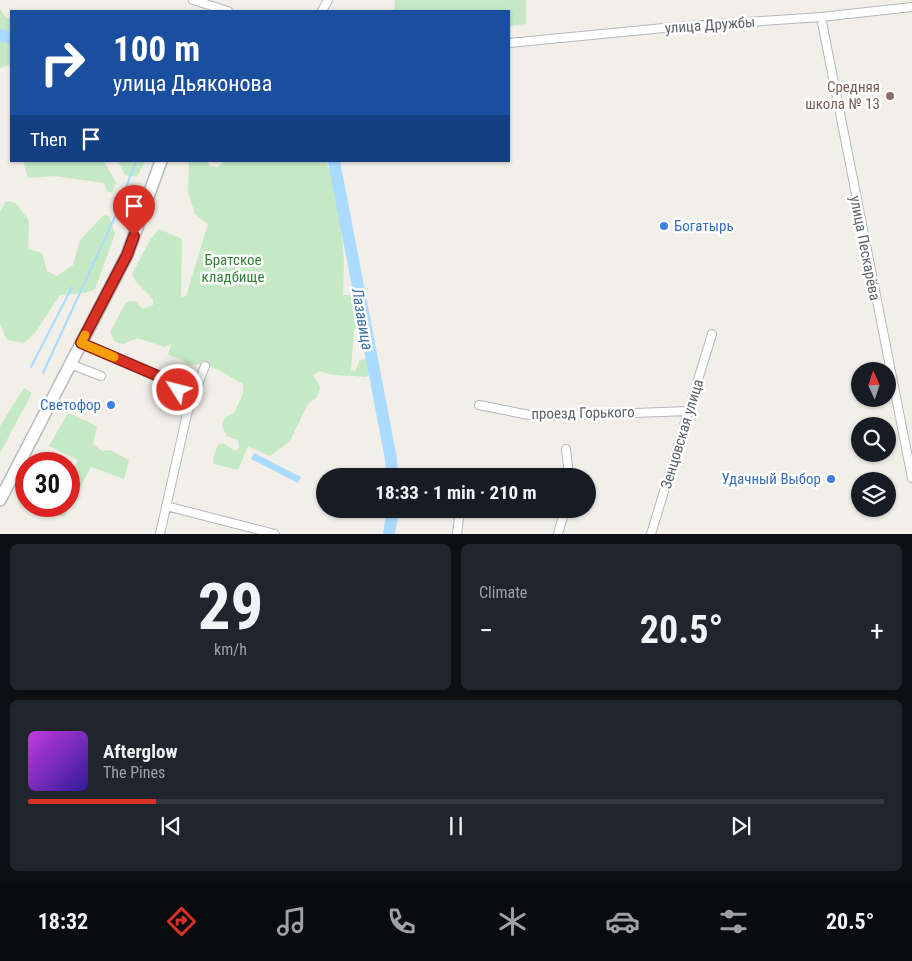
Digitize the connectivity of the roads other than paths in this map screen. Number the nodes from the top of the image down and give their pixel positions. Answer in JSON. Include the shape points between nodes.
{"nodes":[{"id":1,"x":193,"y":0,"type":"edge"},
{"id":2,"x":912,"y":7,"type":"edge"},
{"id":3,"x":225,"y":10,"type":"edge"},
{"id":4,"x":821,"y":17,"type":"junction"},
{"id":5,"x":510,"y":43,"type":"edge"},
{"id":6,"x":161,"y":162,"type":"edge"},
{"id":7,"x":712,"y":334,"type":"dead end"},
{"id":8,"x":81,"y":343,"type":"junction"},
{"id":9,"x":70,"y":364,"type":"junction"},
{"id":10,"x":205,"y":366,"type":"dead end"},
{"id":11,"x":100,"y":376,"type":"dead end"},
{"id":12,"x":479,"y":405,"type":"dead end"},
{"id":13,"x":689,"y":411,"type":"junction"},
{"id":14,"x":187,"y":414,"type":"junction"},
{"id":15,"x":566,"y":449,"type":"dead end"},
{"id":16,"x":568,"y":468,"type":"edge"},
{"id":17,"x":912,"y":478,"type":"edge"},
{"id":18,"x":0,"y":500,"type":"edge"},
{"id":19,"x":166,"y":506,"type":"junction"},
{"id":20,"x":459,"y":518,"type":"edge"},
{"id":21,"x":562,"y":518,"type":"edge"},
{"id":22,"x":160,"y":534,"type":"edge"},
{"id":23,"x":275,"y":534,"type":"edge"},
{"id":24,"x":457,"y":534,"type":"edge"},
{"id":25,"x":558,"y":534,"type":"edge"},
{"id":26,"x":652,"y":534,"type":"edge"}],
"edges":[{"from":1,"to":3,"type":"street"},
{"from":2,"to":4,"type":"street","name":"улица Дружбы"},
{"from":4,"to":5,"type":"street","name":"улица Дружбы"},
{"from":4,"to":17,"type":"street","name":"улица Пескарёва"},
{"from":6,"to":8,"type":"main road","via":[[127,255]]},
{"from":7,"to":13,"type":"street","name":"Зенцовская улица"},
{"from":8,"to":9,"type":"main road"},
{"from":8,"to":14,"type":"street","via":[[172,382],[183,398]]},
{"from":9,"to":11,"type":"street"},
{"from":9,"to":18,"type":"main road"},
{"from":10,"to":14,"type":"street"},
{"from":12,"to":13,"type":"street","name":"проезд Горького","via":[[529,415],[554,416]]},
{"from":13,"to":26,"type":"street","name":"Зенцовская улица"},
{"from":14,"to":19,"type":"street"},
{"from":15,"to":16,"type":"street"},
{"from":19,"to":22,"type":"street"},
{"from":19,"to":23,"type":"street"},
{"from":20,"to":24,"type":"street"},
{"from":21,"to":25,"type":"street"}]}
